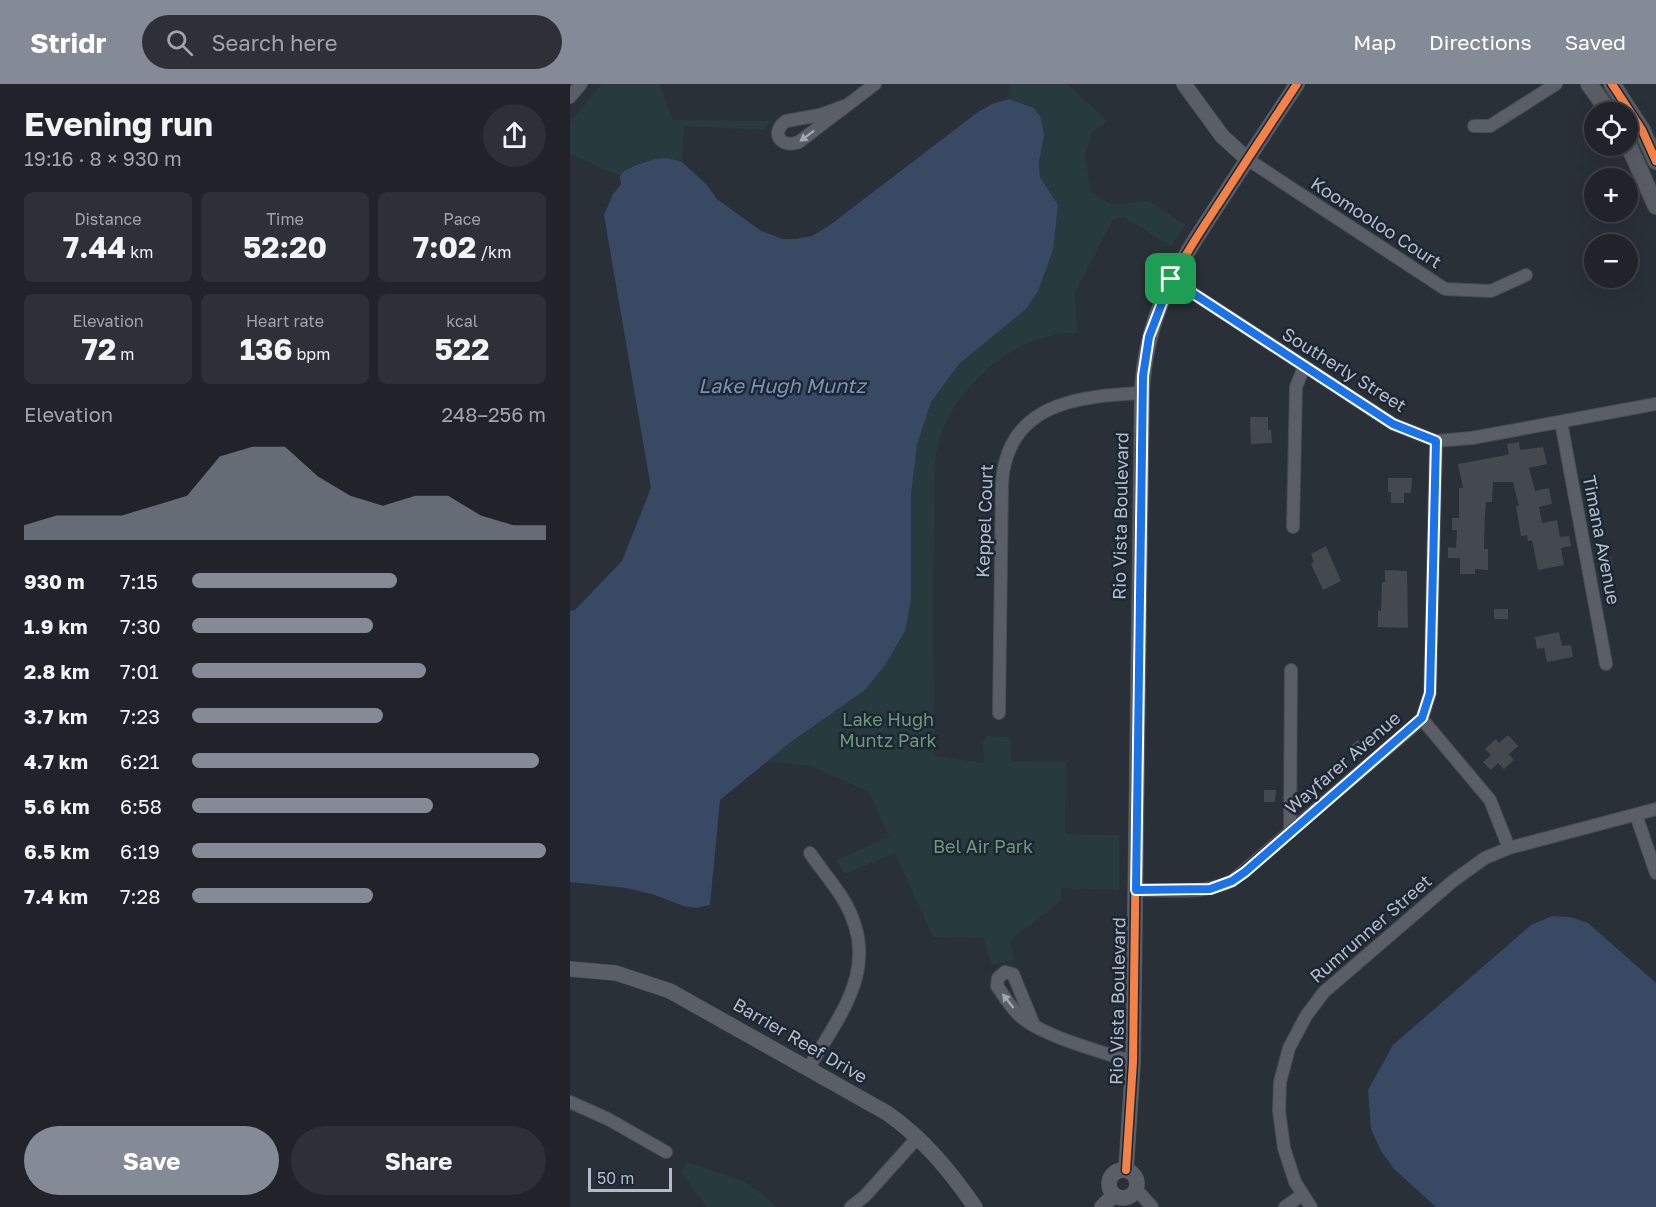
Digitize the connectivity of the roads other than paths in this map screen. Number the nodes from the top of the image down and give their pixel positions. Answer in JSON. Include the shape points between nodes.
{"nodes":[{"id":1,"x":581,"y":84,"type":"edge"},
{"id":2,"x":875,"y":84,"type":"edge"},
{"id":3,"x":1184,"y":84,"type":"edge"},
{"id":4,"x":1297,"y":84,"type":"edge"},
{"id":5,"x":1556,"y":84,"type":"edge"},
{"id":6,"x":1589,"y":84,"type":"edge"},
{"id":7,"x":1612,"y":84,"type":"edge"},
{"id":8,"x":570,"y":97,"type":"edge"},
{"id":9,"x":1602,"y":102,"type":"edge"},
{"id":10,"x":844,"y":106,"type":"junction"},
{"id":11,"x":1474,"y":126,"type":"dead end"},
{"id":12,"x":1633,"y":156,"type":"edge"},
{"id":13,"x":1247,"y":159,"type":"junction"},
{"id":14,"x":1656,"y":161,"type":"edge"},
{"id":15,"x":1656,"y":206,"type":"edge"},
{"id":16,"x":1526,"y":274,"type":"dead end"},
{"id":17,"x":1171,"y":279,"type":"junction"},
{"id":18,"x":1304,"y":367,"type":"junction"},
{"id":19,"x":1142,"y":393,"type":"junction"},
{"id":20,"x":1656,"y":404,"type":"edge"},
{"id":21,"x":1561,"y":422,"type":"junction"},
{"id":22,"x":1436,"y":441,"type":"junction"},
{"id":23,"x":1293,"y":526,"type":"dead end"},
{"id":24,"x":1606,"y":664,"type":"dead end"},
{"id":25,"x":1291,"y":670,"type":"dead end"},
{"id":26,"x":999,"y":713,"type":"dead end"},
{"id":27,"x":1422,"y":718,"type":"junction"},
{"id":28,"x":1656,"y":809,"type":"edge"},
{"id":29,"x":1636,"y":814,"type":"junction"},
{"id":30,"x":1290,"y":831,"type":"junction"},
{"id":31,"x":1509,"y":848,"type":"junction"},
{"id":32,"x":810,"y":853,"type":"dead end"},
{"id":33,"x":1656,"y":873,"type":"edge"},
{"id":34,"x":1136,"y":890,"type":"junction"},
{"id":35,"x":570,"y":969,"type":"edge"},
{"id":36,"x":1034,"y":1025,"type":"dead end"},
{"id":37,"x":1132,"y":1062,"type":"junction"},
{"id":38,"x":808,"y":1069,"type":"junction"},
{"id":39,"x":570,"y":1101,"type":"edge"},
{"id":40,"x":918,"y":1137,"type":"junction"},
{"id":41,"x":666,"y":1152,"type":"dead end"},
{"id":42,"x":1126,"y":1170,"type":"junction"},
{"id":43,"x":1137,"y":1190,"type":"junction"},
{"id":44,"x":1114,"y":1194,"type":"junction"},
{"id":45,"x":1302,"y":1195,"type":"junction"},
{"id":46,"x":851,"y":1207,"type":"edge"},
{"id":47,"x":975,"y":1207,"type":"edge"},
{"id":48,"x":1102,"y":1207,"type":"edge"},
{"id":49,"x":1152,"y":1207,"type":"edge"},
{"id":50,"x":1285,"y":1207,"type":"edge"},
{"id":51,"x":1311,"y":1207,"type":"edge"}],
"edges":[{"from":1,"to":8,"type":"street"},
{"from":2,"to":10,"type":"street"},
{"from":3,"to":13,"type":"street","via":[[1222,136]]},
{"from":4,"to":13,"type":"street","name":"Rio Vista Boulevard"},
{"from":5,"to":11,"type":"street","via":[[1490,126]]},
{"from":6,"to":9,"type":"main road"},
{"from":7,"to":14,"type":"main road","via":[[1642,130]]},
{"from":10,"to":10,"type":"street","one_way":true,"via":[[799,142],[785,145],[780,140],[779,130],[786,121]]},
{"from":12,"to":15,"type":"main road"},
{"from":13,"to":16,"type":"street","name":"Koomooloo Court","via":[[1445,289],[1491,291]]},
{"from":13,"to":17,"type":"street","name":"Rio Vista Boulevard"},
{"from":17,"to":18,"type":"street","name":"Southerly Street"},
{"from":17,"to":19,"type":"street","name":"Rio Vista Boulevard","via":[[1149,337]]},
{"from":18,"to":22,"type":"street","name":"Southerly Street","via":[[1393,424]]},
{"from":18,"to":23,"type":"street","via":[[1296,387]]},
{"from":19,"to":26,"type":"street","name":"Keppel Court","via":[[1051,407],[1020,431],[1009,449],[1002,482]]},
{"from":19,"to":34,"type":"street","name":"Rio Vista Boulevard"},
{"from":20,"to":21,"type":"street","name":"Southerly Street"},
{"from":21,"to":22,"type":"street","name":"Southerly Street"},
{"from":21,"to":24,"type":"street","name":"Timana Avenue"},
{"from":22,"to":27,"type":"street","name":"Wayfarer Avenue","via":[[1430,693]]},
{"from":25,"to":30,"type":"street"},
{"from":27,"to":30,"type":"street","name":"Wayfarer Avenue"},
{"from":27,"to":31,"type":"street","via":[[1490,800]]},
{"from":28,"to":29,"type":"street","name":"Rumrunner Street"},
{"from":29,"to":31,"type":"street","name":"Rumrunner Street"},
{"from":29,"to":33,"type":"street"},
{"from":30,"to":34,"type":"street","name":"Wayfarer Avenue","via":[[1245,872],[1220,887],[1200,891]]},
{"from":31,"to":45,"type":"street","name":"Rumrunner Street","via":[[1485,858],[1453,881],[1324,992],[1306,1016],[1289,1048],[1280,1082],[1279,1111],[1284,1148]]},
{"from":32,"to":38,"type":"street","via":[[843,900],[858,935],[860,963],[852,995]]},
{"from":34,"to":37,"type":"street","name":"Rio Vista Boulevard"},
{"from":35,"to":38,"type":"street","name":"Barrier Reef Drive","via":[[616,973],[670,991]]},
{"from":36,"to":37,"type":"street"},
{"from":37,"to":42,"type":"street","name":"Rio Vista Boulevard"},
{"from":38,"to":40,"type":"street","name":"Barrier Reef Drive","via":[[888,1113]]},
{"from":39,"to":41,"type":"street"},
{"from":40,"to":46,"type":"street"},
{"from":40,"to":47,"type":"street","name":"Barrier Reef Drive","via":[[950,1170]]},
{"from":42,"to":43,"type":"street","via":[[1137,1179]]},
{"from":42,"to":44,"type":"street","via":[[1112,1175],[1109,1186]]},
{"from":43,"to":44,"type":"street","via":[[1124,1198]]},
{"from":43,"to":49,"type":"street"},
{"from":44,"to":48,"type":"street"},
{"from":45,"to":50,"type":"street"},
{"from":45,"to":51,"type":"street","name":"Rumrunner Street"}]}
